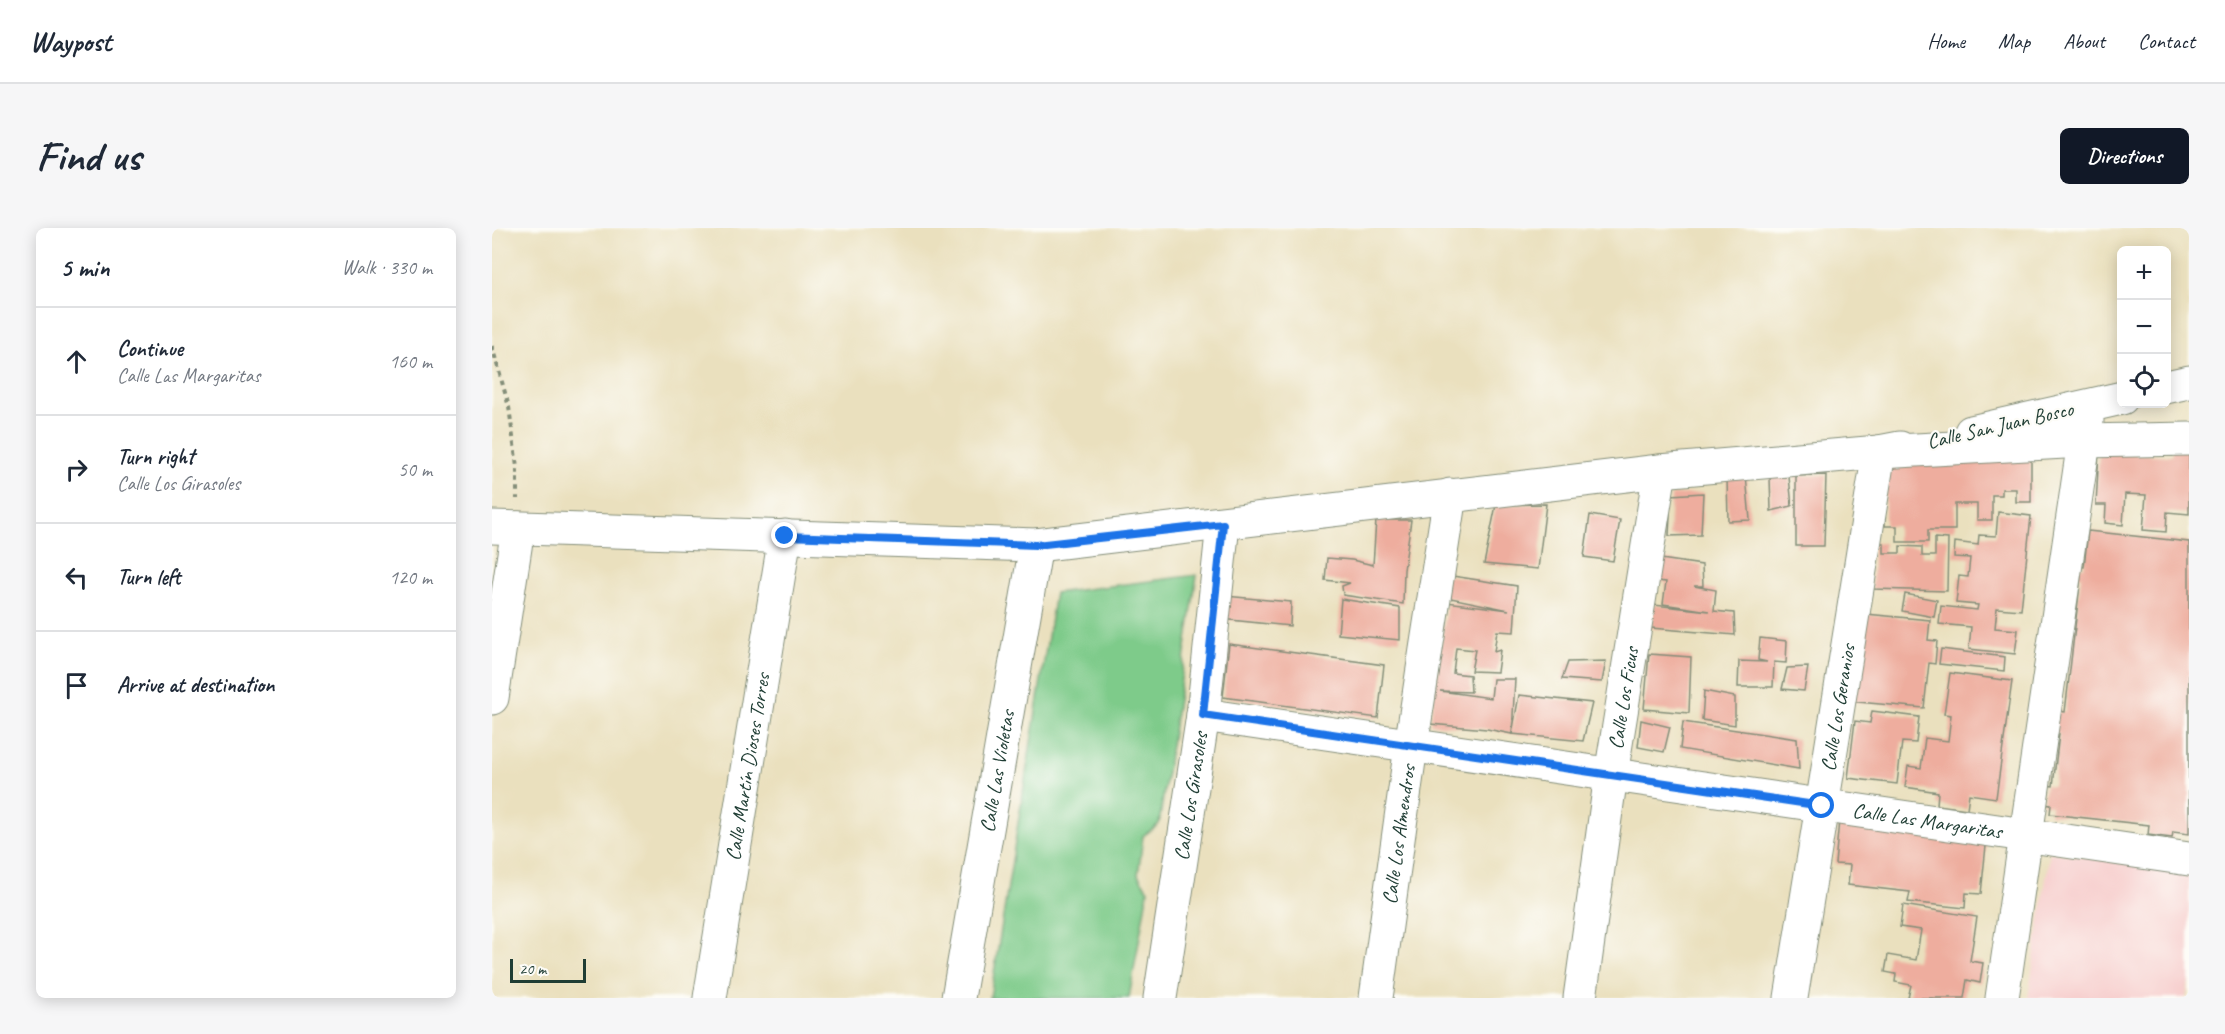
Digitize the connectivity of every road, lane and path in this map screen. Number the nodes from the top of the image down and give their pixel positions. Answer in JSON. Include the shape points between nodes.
{"nodes":[{"id":1,"x":492,"y":346,"type":"edge"},
{"id":2,"x":2189,"y":382,"type":"edge"},
{"id":3,"x":2171,"y":386,"type":"edge"},
{"id":4,"x":2117,"y":399,"type":"edge"},
{"id":5,"x":2090,"y":405,"type":"junction"},
{"id":6,"x":2189,"y":439,"type":"edge"},
{"id":7,"x":2083,"y":441,"type":"junction"},
{"id":8,"x":1879,"y":452,"type":"junction"},
{"id":9,"x":1660,"y":471,"type":"junction"},
{"id":10,"x":1450,"y":495,"type":"junction"},
{"id":11,"x":1223,"y":524,"type":"junction"},
{"id":12,"x":505,"y":528,"type":"edge"},
{"id":13,"x":785,"y":536,"type":"junction"},
{"id":14,"x":1036,"y":545,"type":"junction"},
{"id":15,"x":492,"y":698,"type":"edge"},
{"id":16,"x":1203,"y":715,"type":"junction"},
{"id":17,"x":1411,"y":746,"type":"junction"},
{"id":18,"x":1611,"y":775,"type":"junction"},
{"id":19,"x":1822,"y":806,"type":"junction"},
{"id":20,"x":2026,"y":836,"type":"junction"},
{"id":21,"x":2189,"y":859,"type":"edge"},
{"id":22,"x":710,"y":998,"type":"edge"},
{"id":23,"x":958,"y":998,"type":"edge"},
{"id":24,"x":1160,"y":998,"type":"edge"},
{"id":25,"x":1376,"y":998,"type":"edge"},
{"id":26,"x":1580,"y":998,"type":"edge"},
{"id":27,"x":1791,"y":998,"type":"edge"},
{"id":28,"x":2002,"y":998,"type":"edge"}],
"edges":[{"from":1,"to":12,"type":"path","via":[[509,407],[517,466]]},
{"from":2,"to":3,"type":"street"},
{"from":4,"to":5,"type":"street","name":"Calle San Juan Bosco"},
{"from":5,"to":7,"type":"street"},
{"from":5,"to":8,"type":"street","name":"Calle San Juan Bosco"},
{"from":6,"to":7,"type":"street"},
{"from":7,"to":8,"type":"street"},
{"from":7,"to":20,"type":"street"},
{"from":8,"to":9,"type":"street"},
{"from":8,"to":19,"type":"street","name":"Calle Los Geranios"},
{"from":9,"to":10,"type":"street"},
{"from":9,"to":18,"type":"street","name":"Calle Los Ficus"},
{"from":10,"to":11,"type":"street"},
{"from":10,"to":17,"type":"street","name":"Calle Los Almendros"},
{"from":11,"to":14,"type":"street"},
{"from":11,"to":16,"type":"street","name":"Calle Los Girasoles"},
{"from":12,"to":13,"type":"street"},
{"from":12,"to":15,"type":"street"},
{"from":13,"to":14,"type":"street"},
{"from":13,"to":22,"type":"street","name":"Calle Martín Dioses Torres"},
{"from":14,"to":23,"type":"street","name":"Calle Las Violetas"},
{"from":16,"to":17,"type":"street","name":"Calle Las Margaritas"},
{"from":16,"to":24,"type":"street","name":"Calle Los Girasoles"},
{"from":17,"to":18,"type":"street","name":"Calle Las Margaritas"},
{"from":17,"to":25,"type":"street","name":"Calle Los Almendros"},
{"from":18,"to":19,"type":"street","name":"Calle Las Margaritas"},
{"from":18,"to":26,"type":"street","name":"Calle Los Ficus"},
{"from":19,"to":20,"type":"street","name":"Calle Las Margaritas"},
{"from":19,"to":27,"type":"street","name":"Calle Los Geranios"},
{"from":20,"to":21,"type":"street","name":"Calle Las Margaritas"},
{"from":20,"to":28,"type":"street"}]}
